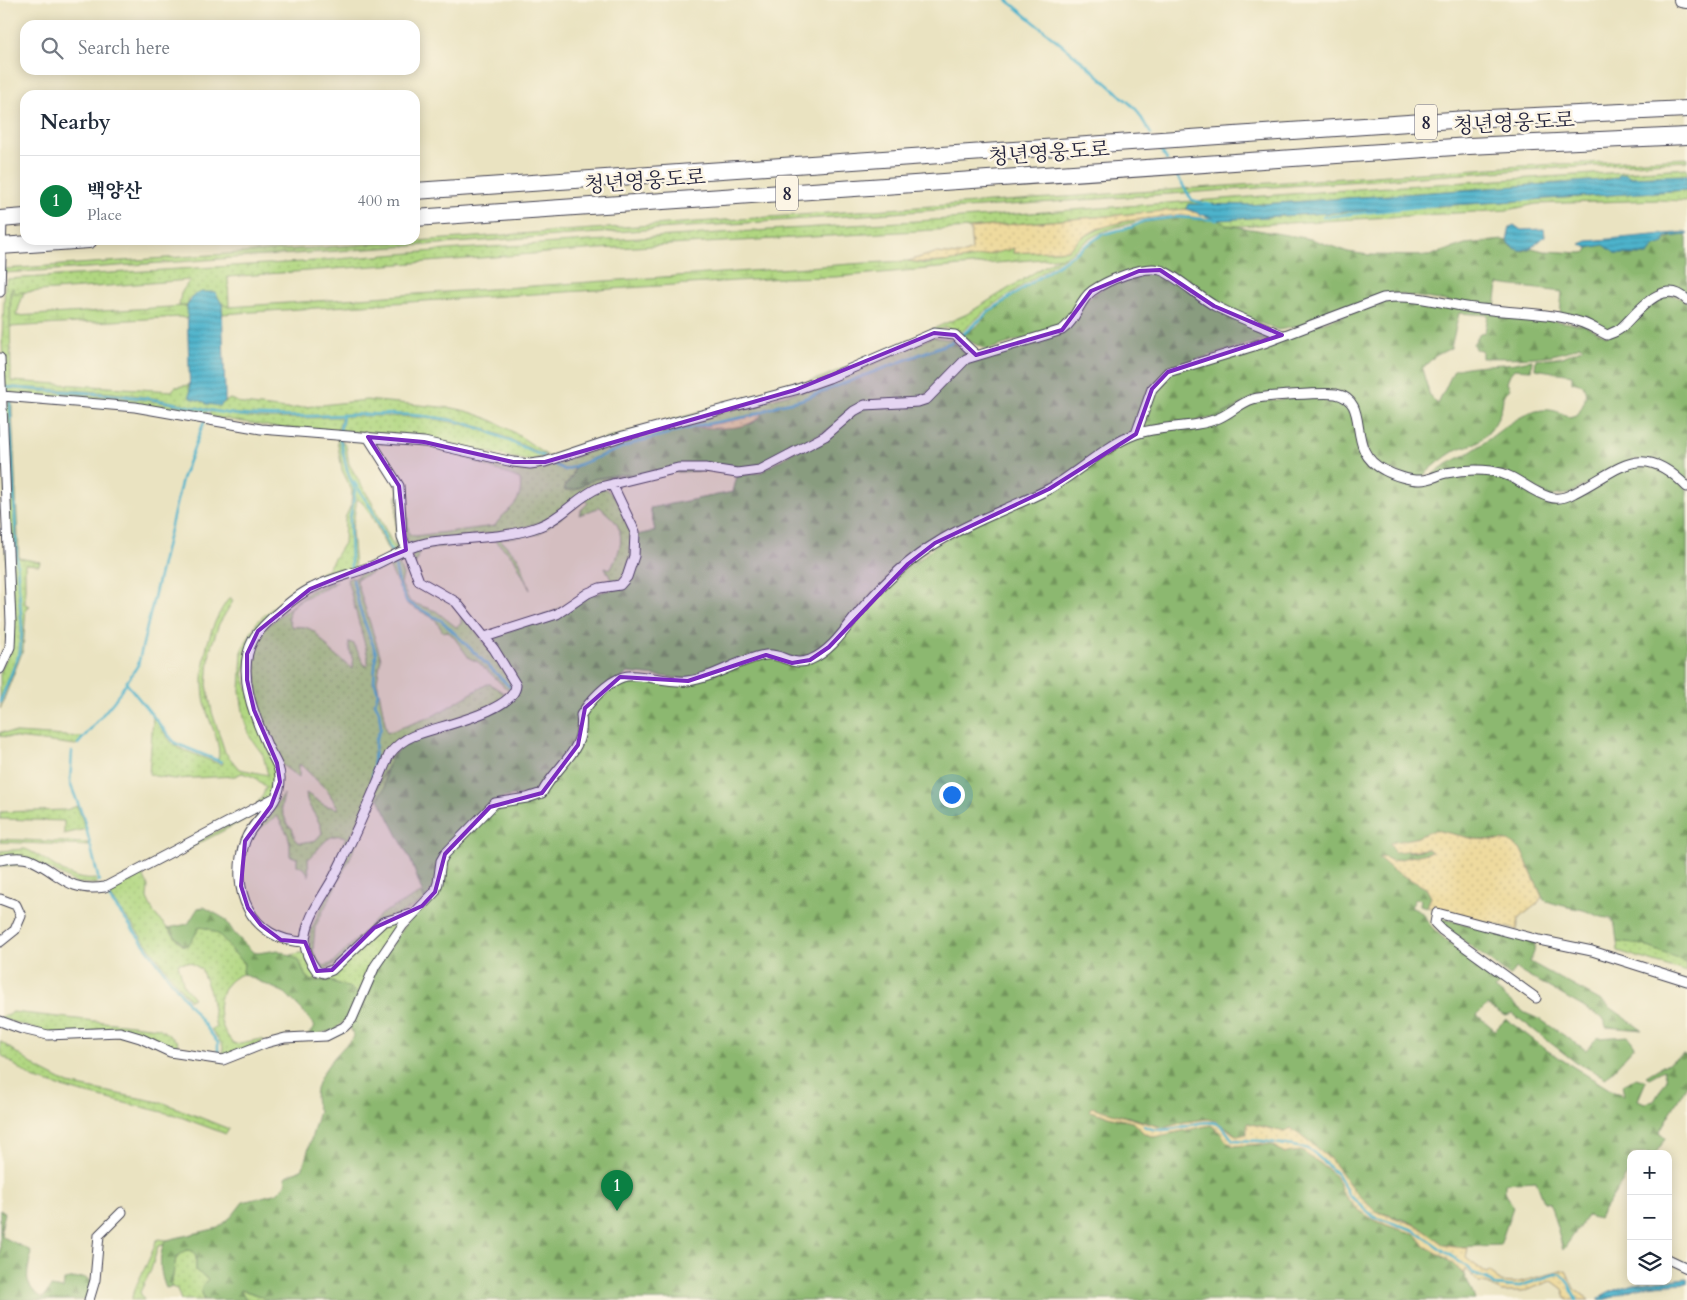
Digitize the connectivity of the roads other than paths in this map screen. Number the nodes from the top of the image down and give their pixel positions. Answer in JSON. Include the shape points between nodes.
{"nodes":[{"id":1,"x":1681,"y":0,"type":"edge"},
{"id":2,"x":1687,"y":1,"type":"edge"},
{"id":3,"x":1687,"y":108,"type":"edge"},
{"id":4,"x":1687,"y":136,"type":"edge"},
{"id":5,"x":420,"y":191,"type":"edge"},
{"id":6,"x":20,"y":217,"type":"edge"},
{"id":7,"x":420,"y":218,"type":"edge"},
{"id":8,"x":1,"y":219,"type":"edge"},
{"id":9,"x":20,"y":245,"type":"edge"},
{"id":10,"x":0,"y":246,"type":"edge"},
{"id":11,"x":0,"y":292,"type":"edge"},
{"id":12,"x":1687,"y":300,"type":"edge"},
{"id":13,"x":1282,"y":335,"type":"junction"},
{"id":14,"x":976,"y":355,"type":"junction"},
{"id":15,"x":0,"y":358,"type":"edge"},
{"id":16,"x":1,"y":391,"type":"edge"},
{"id":17,"x":1136,"y":434,"type":"junction"},
{"id":18,"x":368,"y":437,"type":"junction"},
{"id":19,"x":612,"y":484,"type":"junction"},
{"id":20,"x":1687,"y":487,"type":"edge"},
{"id":21,"x":406,"y":550,"type":"junction"},
{"id":22,"x":485,"y":637,"type":"junction"},
{"id":23,"x":0,"y":670,"type":"edge"},
{"id":24,"x":276,"y":796,"type":"junction"},
{"id":25,"x":0,"y":860,"type":"edge"},
{"id":26,"x":0,"y":899,"type":"edge"},
{"id":27,"x":412,"y":914,"type":"junction"},
{"id":28,"x":0,"y":942,"type":"edge"},
{"id":29,"x":305,"y":942,"type":"junction"},
{"id":30,"x":1687,"y":981,"type":"edge"},
{"id":31,"x":1536,"y":998,"type":"dead end"},
{"id":32,"x":0,"y":1021,"type":"edge"},
{"id":33,"x":122,"y":1212,"type":"dead end"},
{"id":34,"x":1672,"y":1261,"type":"edge"},
{"id":35,"x":1687,"y":1268,"type":"edge"},
{"id":36,"x":89,"y":1300,"type":"edge"}],
"edges":[{"from":1,"to":2,"type":"main road"},
{"from":3,"to":5,"type":"highway","name":"청년영웅도로","number":"8","via":[[1485,118]]},
{"from":4,"to":7,"type":"highway","name":"청년영웅도로","number":"8","via":[[1532,142]]},
{"from":6,"to":8,"type":"highway"},
{"from":8,"to":10,"type":"street"},
{"from":9,"to":10,"type":"highway"},
{"from":10,"to":11,"type":"street"},
{"from":12,"to":13,"type":"street","via":[[1682,295],[1655,296],[1639,308],[1620,330],[1607,335],[1584,323],[1555,317],[1397,296],[1383,298]]},
{"from":13,"to":14,"type":"street","via":[[1214,306],[1170,275],[1153,270],[1117,277],[1091,291],[1072,321],[1062,330]]},
{"from":13,"to":17,"type":"street","via":[[1168,372],[1152,388]]},
{"from":14,"to":18,"type":"street","via":[[955,335],[934,333],[795,390],[530,464],[424,442]]},
{"from":14,"to":19,"type":"street","via":[[966,359],[927,399],[865,405],[825,436],[760,470],[736,473],[678,468]]},
{"from":15,"to":16,"type":"street"},
{"from":16,"to":18,"type":"street","via":[[135,407],[261,429]]},
{"from":16,"to":23,"type":"street","via":[[12,622],[10,647]]},
{"from":17,"to":20,"type":"street","via":[[1218,419],[1257,398],[1329,393],[1346,397],[1355,408],[1359,441],[1372,461],[1384,471],[1408,478],[1420,481],[1465,470],[1492,471],[1518,479],[1550,498],[1560,498],[1577,492],[1623,465],[1636,462],[1657,463]]},
{"from":17,"to":27,"type":"street","via":[[1049,489],[935,543],[865,605],[829,647],[810,660],[792,663],[766,655],[688,681],[620,677],[585,708],[578,745],[542,793],[502,800],[490,807],[445,854],[440,861],[435,892]]},
{"from":18,"to":21,"type":"street","via":[[399,486],[401,532]]},
{"from":19,"to":21,"type":"street","via":[[589,491],[540,526],[430,542]]},
{"from":19,"to":22,"type":"street","via":[[635,532],[634,556],[627,577],[620,585],[588,593],[557,614]]},
{"from":21,"to":22,"type":"street","via":[[419,581],[456,602]]},
{"from":21,"to":24,"type":"street","via":[[310,588],[258,631],[252,642],[247,654],[247,680],[258,726],[280,773]]},
{"from":22,"to":29,"type":"street","via":[[515,680],[516,690],[492,708],[411,737],[394,748],[333,879],[318,904]]},
{"from":24,"to":25,"type":"street","via":[[105,887],[73,885],[30,859]]},
{"from":24,"to":29,"type":"street","via":[[246,841],[240,868],[241,886],[254,918],[270,934],[281,940]]},
{"from":26,"to":28,"type":"street","via":[[16,905],[21,916],[15,930]]},
{"from":27,"to":29,"type":"street","via":[[383,922],[341,963],[324,973],[317,971],[312,964]]},
{"from":27,"to":32,"type":"street","via":[[375,966],[352,1020],[326,1036],[285,1038],[223,1060],[170,1052],[120,1032],[48,1035]]},
{"from":30,"to":31,"type":"street","via":[[1592,951],[1437,914],[1435,923],[1442,930]]},
{"from":33,"to":36,"type":"street","via":[[99,1235],[95,1280]]},
{"from":34,"to":35,"type":"street"}]}
